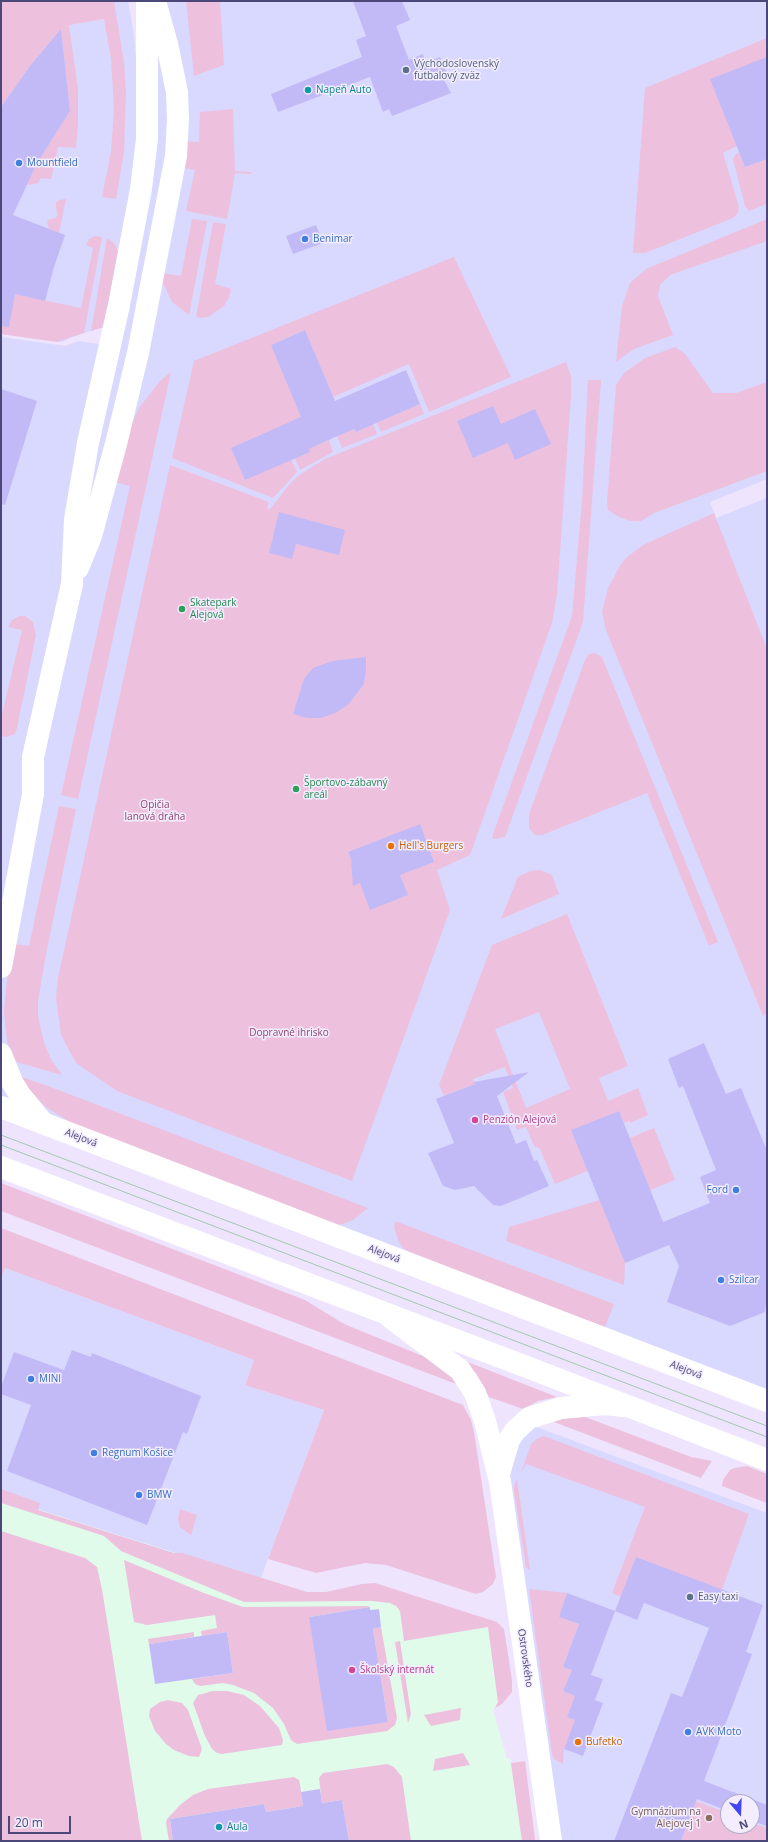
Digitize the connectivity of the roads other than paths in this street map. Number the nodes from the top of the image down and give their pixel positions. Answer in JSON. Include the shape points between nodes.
{"nodes":[{"id":1,"x":147,"y":1,"type":"edge"},
{"id":2,"x":155,"y":1,"type":"edge"},
{"id":3,"x":72,"y":584,"type":"junction"},
{"id":4,"x":1,"y":967,"type":"edge"},
{"id":5,"x":1,"y":1054,"type":"edge"},
{"id":6,"x":1,"y":1107,"type":"edge"},
{"id":7,"x":43,"y":1123,"type":"junction"},
{"id":8,"x":1,"y":1167,"type":"edge"},
{"id":9,"x":386,"y":1314,"type":"junction"},
{"id":10,"x":767,"y":1401,"type":"edge"},
{"id":11,"x":624,"y":1406,"type":"junction"},
{"id":12,"x":767,"y":1460,"type":"edge"},
{"id":13,"x":498,"y":1475,"type":"junction"},
{"id":14,"x":552,"y":1841,"type":"edge"}],
"edges":[{"from":1,"to":3,"type":"street","via":[[147,139],[141,189],[119,305],[88,443],[76,520]]},
{"from":2,"to":3,"type":"street","via":[[168,44],[177,92],[176,156],[138,353],[91,536]]},
{"from":3,"to":4,"type":"street","via":[[33,757],[32,794]]},
{"from":5,"to":7,"type":"street","via":[[20,1095]]},
{"from":6,"to":7,"type":"street","name":"Alejová"},
{"from":7,"to":10,"type":"street","name":"Alejová"},
{"from":8,"to":9,"type":"street"},
{"from":9,"to":11,"type":"street","via":[[532,1368]]},
{"from":9,"to":13,"type":"street","name":"Ostrovského","via":[[460,1370],[468,1380],[481,1407]]},
{"from":11,"to":12,"type":"street"},
{"from":11,"to":13,"type":"street","via":[[606,1404],[561,1408],[529,1418],[509,1440]]},
{"from":13,"to":14,"type":"street","name":"Ostrovského"}]}
